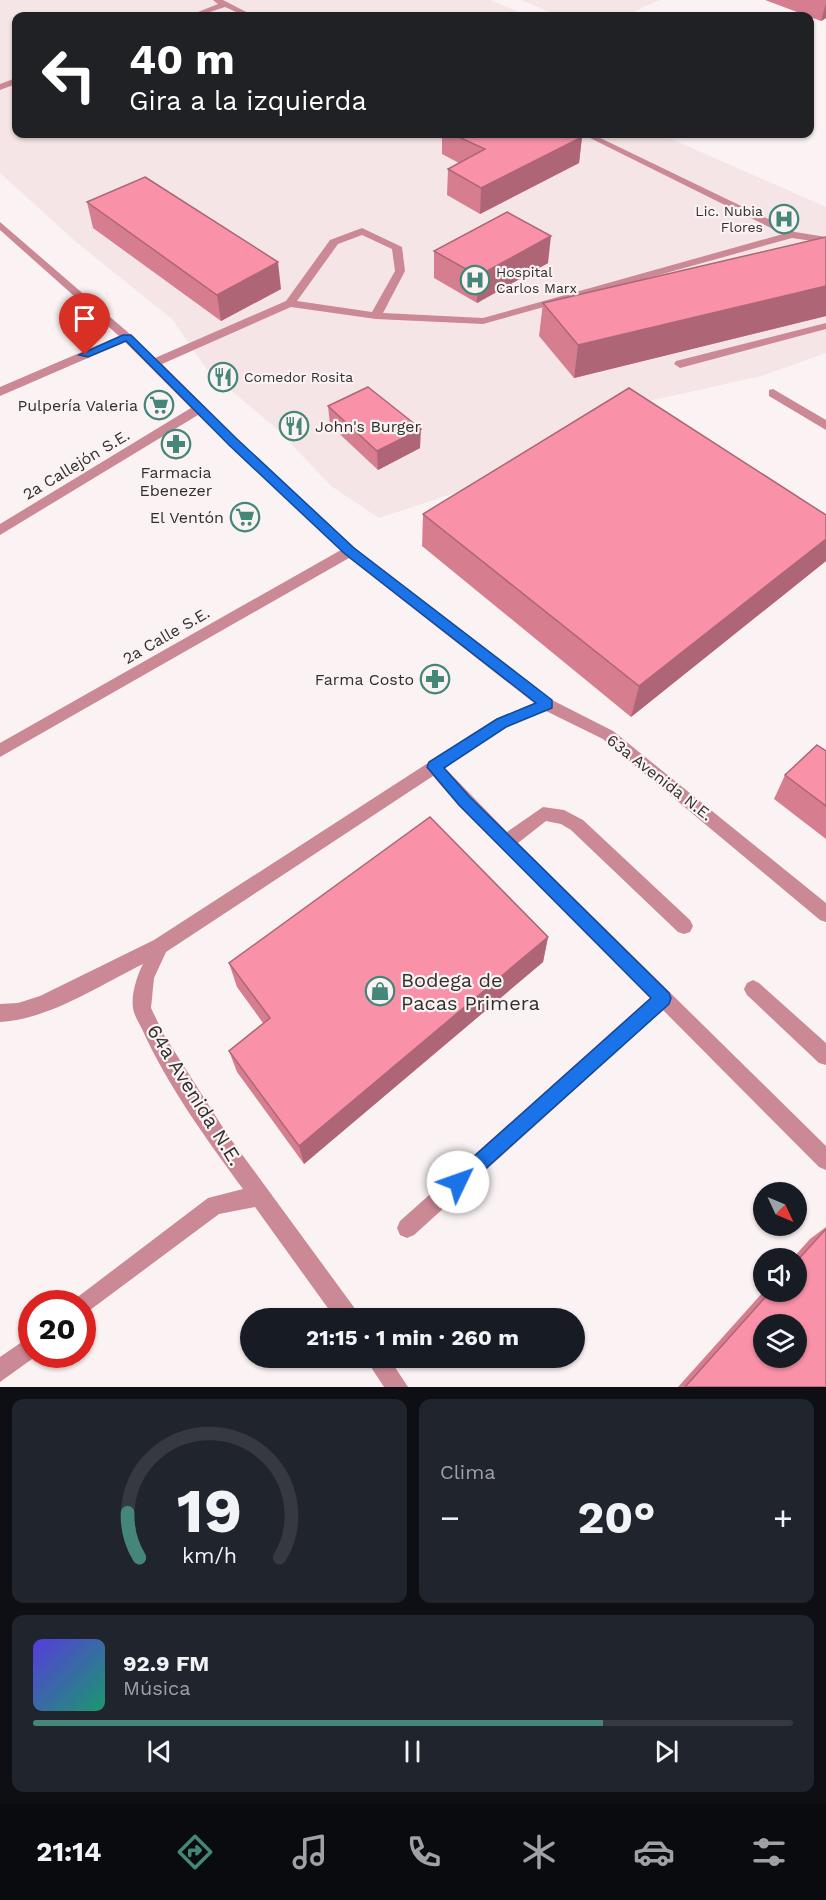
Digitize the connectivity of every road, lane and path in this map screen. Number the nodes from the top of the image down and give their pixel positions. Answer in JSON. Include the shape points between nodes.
{"nodes":[{"id":1,"x":221,"y":2,"type":"edge"},
{"id":2,"x":200,"y":12,"type":"edge"},
{"id":3,"x":242,"y":12,"type":"edge"},
{"id":4,"x":594,"y":138,"type":"edge"},
{"id":5,"x":0,"y":225,"type":"edge"},
{"id":6,"x":792,"y":236,"type":"junction"},
{"id":7,"x":826,"y":240,"type":"edge"},
{"id":8,"x":290,"y":303,"type":"junction"},
{"id":9,"x":376,"y":316,"type":"junction"},
{"id":10,"x":826,"y":326,"type":"edge"},
{"id":11,"x":127,"y":337,"type":"junction"},
{"id":12,"x":155,"y":363,"type":"junction"},
{"id":13,"x":680,"y":364,"type":"dead end"},
{"id":14,"x":0,"y":392,"type":"edge"},
{"id":15,"x":773,"y":393,"type":"dead end"},
{"id":16,"x":200,"y":408,"type":"junction"},
{"id":17,"x":826,"y":426,"type":"edge"},
{"id":18,"x":0,"y":530,"type":"edge"},
{"id":19,"x":350,"y":551,"type":"junction"},
{"id":20,"x":547,"y":704,"type":"junction"},
{"id":21,"x":0,"y":751,"type":"edge"},
{"id":22,"x":435,"y":767,"type":"junction"},
{"id":23,"x":507,"y":842,"type":"junction"},
{"id":24,"x":826,"y":914,"type":"edge"},
{"id":25,"x":684,"y":926,"type":"dead end"},
{"id":26,"x":160,"y":946,"type":"junction"},
{"id":27,"x":753,"y":989,"type":"dead end"},
{"id":28,"x":663,"y":998,"type":"junction"},
{"id":29,"x":0,"y":1012,"type":"edge"},
{"id":30,"x":826,"y":1056,"type":"edge"},
{"id":31,"x":826,"y":1160,"type":"edge"},
{"id":32,"x":259,"y":1196,"type":"junction"},
{"id":33,"x":407,"y":1228,"type":"dead end"},
{"id":34,"x":96,"y":1295,"type":"edge"},
{"id":35,"x":341,"y":1308,"type":"edge"},
{"id":36,"x":18,"y":1357,"type":"edge"},
{"id":37,"x":383,"y":1368,"type":"edge"},
{"id":38,"x":0,"y":1371,"type":"edge"},
{"id":39,"x":397,"y":1387,"type":"edge"}],
"edges":[{"from":1,"to":2,"type":"street"},
{"from":1,"to":3,"type":"street"},
{"from":4,"to":6,"type":"street"},
{"from":5,"to":11,"type":"street","name":"63a Avenida N.E."},
{"from":6,"to":7,"type":"street"},
{"from":6,"to":9,"type":"street","via":[[483,321]]},
{"from":8,"to":9,"type":"street"},
{"from":8,"to":9,"type":"street","via":[[334,242],[362,231],[397,247],[400,271]]},
{"from":8,"to":12,"type":"street"},
{"from":10,"to":13,"type":"street"},
{"from":11,"to":12,"type":"street","name":"63a Avenida N.E."},
{"from":11,"to":14,"type":"street"},
{"from":12,"to":16,"type":"street","name":"63a Avenida N.E."},
{"from":15,"to":17,"type":"street"},
{"from":16,"to":18,"type":"street","name":"2a Callejón S.E."},
{"from":16,"to":19,"type":"street","name":"63a Avenida N.E."},
{"from":19,"to":20,"type":"street","name":"63a Avenida N.E."},
{"from":19,"to":21,"type":"street","name":"2a Calle S.E."},
{"from":20,"to":22,"type":"street","via":[[501,723]]},
{"from":20,"to":24,"type":"street","name":"63a Avenida N.E.","via":[[608,735]]},
{"from":22,"to":23,"type":"street"},
{"from":22,"to":26,"type":"street"},
{"from":23,"to":25,"type":"street","via":[[543,814],[564,817],[578,825]]},
{"from":23,"to":28,"type":"street"},
{"from":26,"to":29,"type":"street","via":[[43,1004],[18,1012]]},
{"from":26,"to":32,"type":"street","name":"64a Avenida N.E.","via":[[145,978],[142,1008],[157,1041]]},
{"from":27,"to":30,"type":"street"},
{"from":28,"to":31,"type":"street"},
{"from":28,"to":33,"type":"street"},
{"from":32,"to":34,"type":"street","via":[[215,1206]]},
{"from":32,"to":35,"type":"street","name":"64a Avenida N.E."},
{"from":36,"to":38,"type":"street"},
{"from":37,"to":39,"type":"street"}]}
